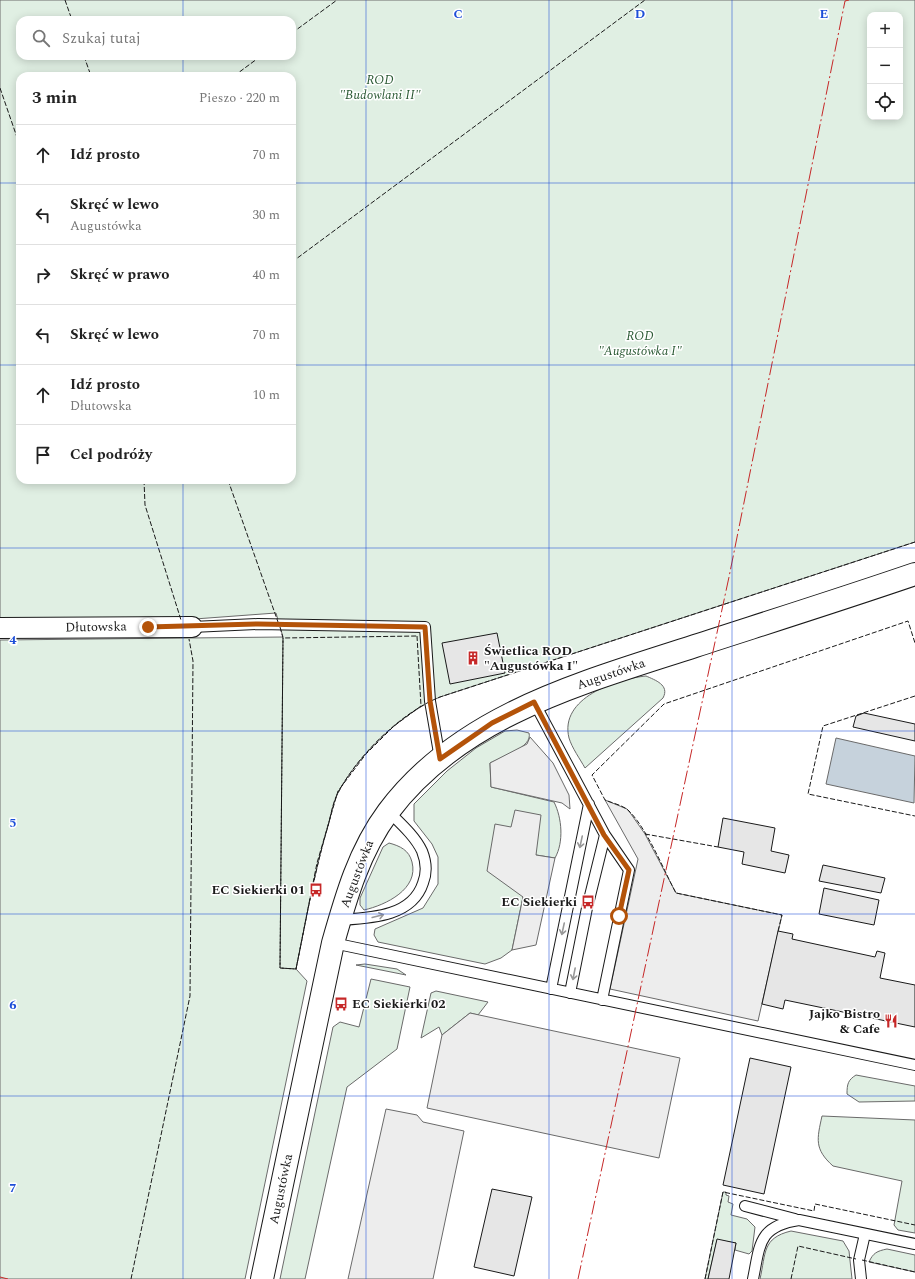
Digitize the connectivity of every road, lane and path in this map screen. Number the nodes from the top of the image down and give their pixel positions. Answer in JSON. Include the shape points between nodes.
{"nodes":[{"id":1,"x":915,"y":574,"type":"edge"},
{"id":2,"x":192,"y":627,"type":"joint"},
{"id":3,"x":0,"y":628,"type":"edge"},
{"id":4,"x":534,"y":702,"type":"junction"},
{"id":5,"x":440,"y":759,"type":"junction"},
{"id":6,"x":589,"y":804,"type":"junction"},
{"id":7,"x":388,"y":811,"type":"junction"},
{"id":8,"x":604,"y":835,"type":"junction"},
{"id":9,"x":340,"y":920,"type":"junction"},
{"id":10,"x":333,"y":943,"type":"junction"},
{"id":11,"x":551,"y":989,"type":"junction"},
{"id":12,"x":570,"y":993,"type":"junction"},
{"id":13,"x":602,"y":1000,"type":"junction"},
{"id":14,"x":915,"y":1065,"type":"edge"},
{"id":15,"x":745,"y":1206,"type":"dead end"},
{"id":16,"x":799,"y":1220,"type":"junction"},
{"id":17,"x":865,"y":1234,"type":"junction"},
{"id":18,"x":915,"y":1244,"type":"edge"},
{"id":19,"x":262,"y":1279,"type":"edge"},
{"id":20,"x":753,"y":1279,"type":"edge"},
{"id":21,"x":861,"y":1279,"type":"edge"}],
"edges":[{"from":1,"to":4,"type":"street","name":"Augustówka","via":[[658,658]]},
{"from":2,"to":3,"type":"street","name":"Dłutowska"},
{"from":2,"to":5,"type":"lane","via":[[258,624],[425,627],[430,701]]},
{"from":4,"to":5,"type":"street","name":"Augustówka","via":[[492,723]]},
{"from":4,"to":6,"type":"lane"},
{"from":5,"to":7,"type":"street","name":"Augustówka","via":[[412,784]]},
{"from":6,"to":8,"type":"lane"},
{"from":6,"to":11,"type":"lane","one_way":true},
{"from":7,"to":9,"type":"street","name":"Augustówka","via":[[359,861]]},
{"from":9,"to":7,"type":"lane","one_way":true,"via":[[377,918],[399,910],[420,892],[426,864],[422,850]]},
{"from":8,"to":12,"type":"lane","one_way":true},
{"from":8,"to":13,"type":"lane","via":[[629,870]]},
{"from":9,"to":10,"type":"street","name":"Augustówka"},
{"from":10,"to":11,"type":"lane"},
{"from":10,"to":19,"type":"street","name":"Augustówka"},
{"from":11,"to":12,"type":"lane"},
{"from":12,"to":13,"type":"lane"},
{"from":13,"to":14,"type":"lane"},
{"from":15,"to":16,"type":"lane"},
{"from":16,"to":17,"type":"lane"},
{"from":16,"to":20,"type":"lane","via":[[784,1222],[761,1240]]},
{"from":17,"to":18,"type":"lane"},
{"from":17,"to":21,"type":"lane","via":[[859,1260]]}]}
